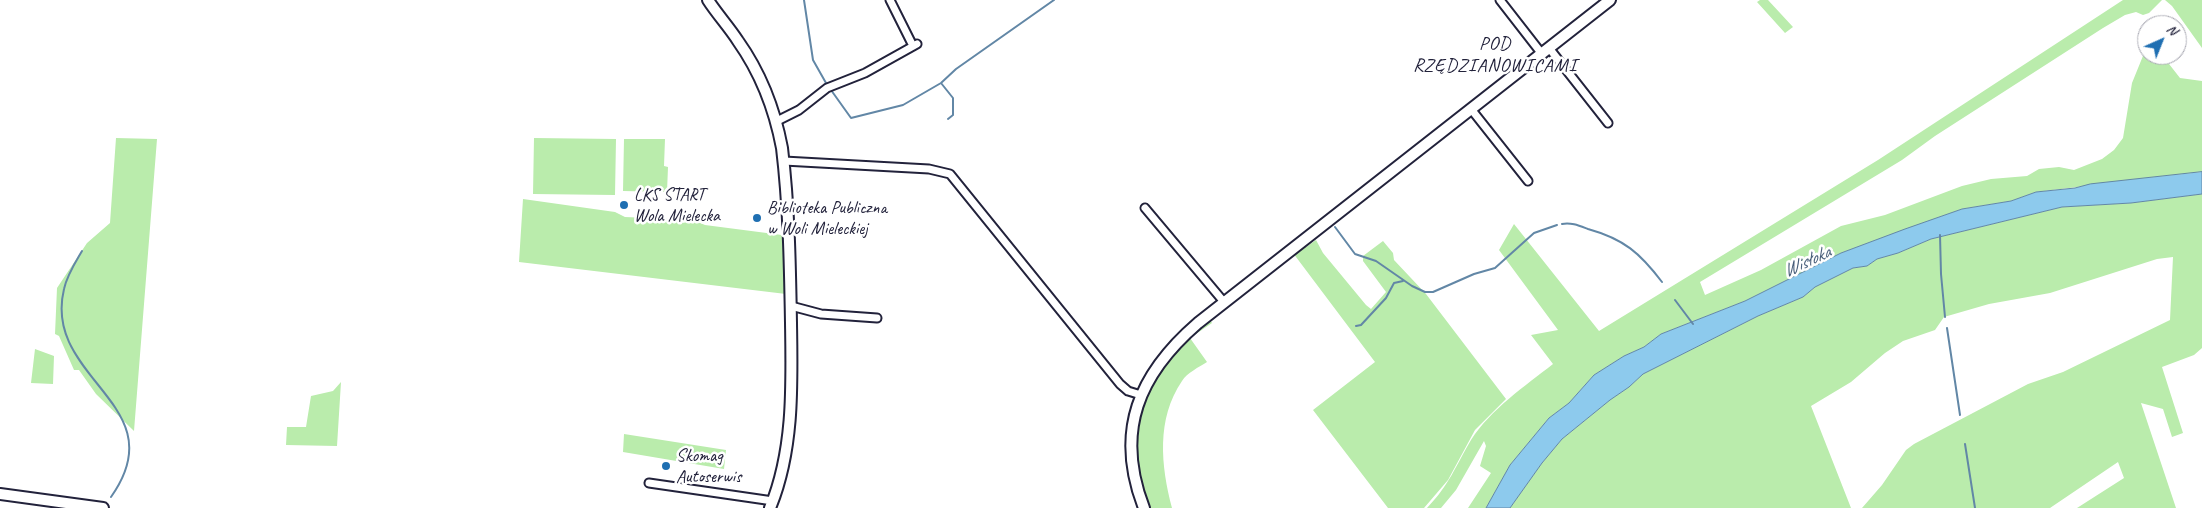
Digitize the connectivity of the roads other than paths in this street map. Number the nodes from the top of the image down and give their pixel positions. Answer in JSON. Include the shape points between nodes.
{"nodes":[{"id":1,"x":708,"y":0,"type":"edge"},
{"id":2,"x":890,"y":0,"type":"edge"},
{"id":3,"x":1500,"y":0,"type":"edge"},
{"id":4,"x":1610,"y":0,"type":"edge"},
{"id":5,"x":1545,"y":51,"type":"junction"},
{"id":6,"x":1471,"y":109,"type":"junction"},
{"id":7,"x":777,"y":121,"type":"junction"},
{"id":8,"x":1608,"y":123,"type":"dead end"},
{"id":9,"x":784,"y":161,"type":"junction"},
{"id":10,"x":1528,"y":181,"type":"dead end"},
{"id":11,"x":1145,"y":208,"type":"dead end"},
{"id":12,"x":1224,"y":302,"type":"junction"},
{"id":13,"x":791,"y":306,"type":"junction"},
{"id":14,"x":877,"y":318,"type":"dead end"},
{"id":15,"x":1141,"y":395,"type":"junction"},
{"id":16,"x":649,"y":483,"type":"dead end"},
{"id":17,"x":0,"y":494,"type":"edge"},
{"id":18,"x":772,"y":504,"type":"edge"},
{"id":19,"x":102,"y":508,"type":"edge"},
{"id":20,"x":1144,"y":508,"type":"edge"}],
"edges":[{"from":1,"to":7,"type":"street","via":[[746,54]]},
{"from":2,"to":7,"type":"street","via":[[915,45],[865,73],[831,86],[799,110]]},
{"from":3,"to":5,"type":"street"},
{"from":4,"to":5,"type":"street"},
{"from":5,"to":6,"type":"street"},
{"from":5,"to":8,"type":"street"},
{"from":6,"to":10,"type":"street"},
{"from":6,"to":12,"type":"street"},
{"from":7,"to":9,"type":"street"},
{"from":9,"to":13,"type":"street"},
{"from":9,"to":15,"type":"street","via":[[928,169],[950,174],[1120,384]]},
{"from":11,"to":12,"type":"street"},
{"from":12,"to":15,"type":"street","via":[[1169,349],[1149,377]]},
{"from":13,"to":14,"type":"street","via":[[821,314]]},
{"from":13,"to":18,"type":"street","via":[[793,362],[788,430],[781,476]]},
{"from":15,"to":20,"type":"street","via":[[1132,440],[1134,469]]},
{"from":16,"to":18,"type":"street"},
{"from":17,"to":19,"type":"street"}]}
